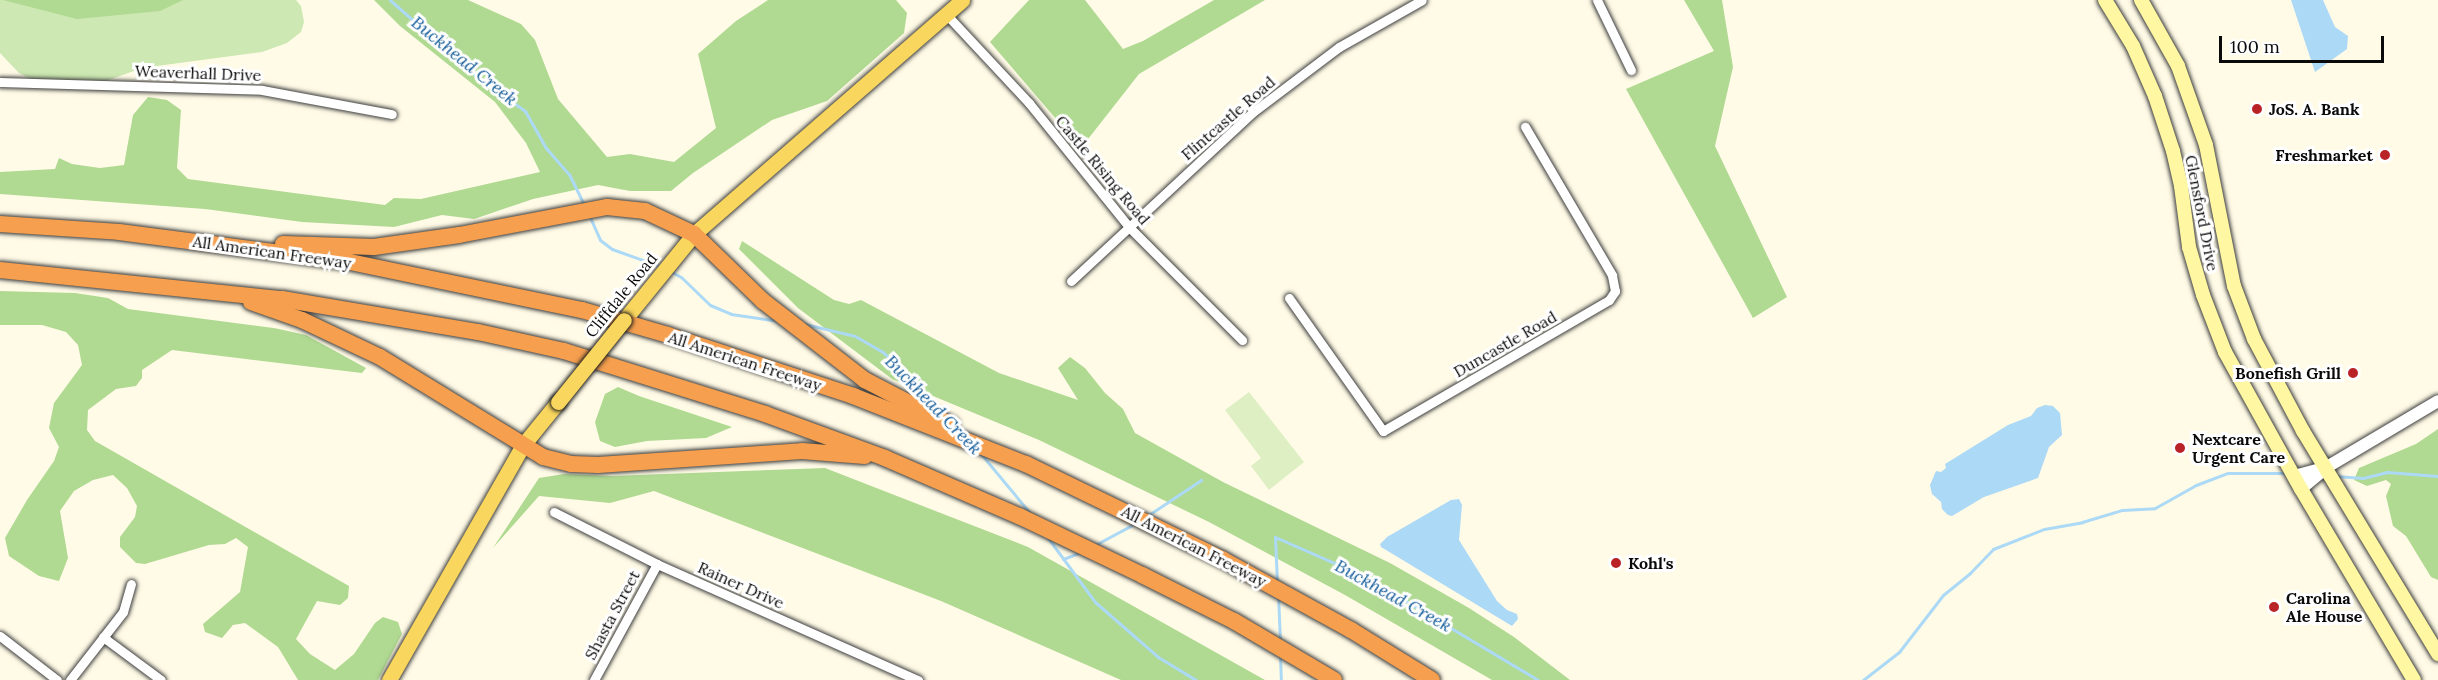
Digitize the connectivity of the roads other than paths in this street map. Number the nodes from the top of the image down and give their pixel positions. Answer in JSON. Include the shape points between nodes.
{"nodes":[{"id":1,"x":962,"y":0,"type":"edge"},
{"id":2,"x":1422,"y":0,"type":"edge"},
{"id":3,"x":1597,"y":0,"type":"edge"},
{"id":4,"x":2105,"y":0,"type":"edge"},
{"id":5,"x":2142,"y":0,"type":"edge"},
{"id":6,"x":946,"y":14,"type":"junction"},
{"id":7,"x":1631,"y":70,"type":"dead end"},
{"id":8,"x":0,"y":82,"type":"edge"},
{"id":9,"x":392,"y":114,"type":"dead end"},
{"id":10,"x":1524,"y":127,"type":"dead end"},
{"id":11,"x":0,"y":224,"type":"edge"},
{"id":12,"x":1129,"y":227,"type":"junction"},
{"id":13,"x":694,"y":234,"type":"junction"},
{"id":14,"x":238,"y":246,"type":"junction"},
{"id":15,"x":0,"y":270,"type":"edge"},
{"id":16,"x":1071,"y":281,"type":"dead end"},
{"id":17,"x":228,"y":293,"type":"junction"},
{"id":18,"x":1289,"y":298,"type":"dead end"},
{"id":19,"x":1242,"y":340,"type":"dead end"},
{"id":20,"x":2438,"y":401,"type":"edge"},
{"id":21,"x":523,"y":445,"type":"junction"},
{"id":22,"x":885,"y":458,"type":"junction"},
{"id":23,"x":1026,"y":465,"type":"junction"},
{"id":24,"x":2327,"y":467,"type":"junction"},
{"id":25,"x":2294,"y":476,"type":"junction"},
{"id":26,"x":2301,"y":489,"type":"junction"},
{"id":27,"x":554,"y":512,"type":"dead end"},
{"id":28,"x":657,"y":564,"type":"junction"},
{"id":29,"x":131,"y":584,"type":"dead end"},
{"id":30,"x":0,"y":636,"type":"edge"},
{"id":31,"x":103,"y":637,"type":"junction"},
{"id":32,"x":2438,"y":654,"type":"edge"},
{"id":33,"x":57,"y":680,"type":"edge"},
{"id":34,"x":70,"y":680,"type":"edge"},
{"id":35,"x":161,"y":680,"type":"edge"},
{"id":36,"x":389,"y":680,"type":"edge"},
{"id":37,"x":594,"y":680,"type":"edge"},
{"id":38,"x":918,"y":680,"type":"edge"},
{"id":39,"x":1334,"y":680,"type":"edge"},
{"id":40,"x":1432,"y":680,"type":"edge"},
{"id":41,"x":2414,"y":680,"type":"edge"}],
"edges":[{"from":1,"to":6,"type":"main road","name":"Cliffdale Road"},
{"from":2,"to":12,"type":"street","name":"Flintcastle Road","via":[[1339,47],[1302,74],[1246,118]]},
{"from":3,"to":7,"type":"street"},
{"from":4,"to":25,"type":"main road","name":"Glensford Drive","via":[[2145,70],[2162,118],[2181,186],[2189,247],[2225,352]]},
{"from":5,"to":24,"type":"main road","name":"Glensford Drive","via":[[2178,66],[2206,145],[2234,286],[2254,339]]},
{"from":6,"to":12,"type":"street","name":"Castle Rising Road","via":[[1029,104]]},
{"from":6,"to":13,"type":"main road","name":"Cliffdale Road"},
{"from":8,"to":9,"type":"street","name":"Weaverhall Drive","via":[[262,90]]},
{"from":10,"to":18,"type":"street","name":"Duncastle Road","via":[[1612,275],[1615,291],[1609,300],[1383,431]]},
{"from":11,"to":14,"type":"highway","name":"All American Freeway"},
{"from":12,"to":16,"type":"street","name":"Flintcastle Road"},
{"from":12,"to":19,"type":"street","name":"Castle Rising Road"},
{"from":13,"to":14,"type":"highway","via":[[645,211],[607,207],[374,247]]},
{"from":13,"to":21,"type":"main road","name":"Cliffdale Road","bridge":true},
{"from":13,"to":23,"type":"highway","via":[[763,302],[865,380]]},
{"from":14,"to":23,"type":"highway","name":"All American Freeway","via":[[413,273],[582,310],[834,389]]},
{"from":15,"to":17,"type":"highway"},
{"from":17,"to":21,"type":"highway","via":[[324,329],[380,357]]},
{"from":17,"to":22,"type":"highway","via":[[456,328],[564,351],[765,414]]},
{"from":20,"to":24,"type":"street"},
{"from":21,"to":22,"type":"highway","via":[[543,457],[598,465],[801,451]]},
{"from":21,"to":36,"type":"main road","name":"Cliffdale Road"},
{"from":22,"to":39,"type":"highway","via":[[1142,575],[1234,621]]},
{"from":23,"to":40,"type":"highway","name":"All American Freeway","via":[[1222,559]]},
{"from":24,"to":25,"type":"street"},
{"from":24,"to":26,"type":"street"},
{"from":24,"to":32,"type":"main road","name":"Glensford Drive"},
{"from":25,"to":26,"type":"main road","name":"Glensford Drive"},
{"from":26,"to":41,"type":"main road","name":"Glensford Drive"},
{"from":27,"to":28,"type":"street","name":"Rainer Drive"},
{"from":28,"to":37,"type":"street","name":"Shasta Street"},
{"from":28,"to":38,"type":"street","name":"Rainer Drive"},
{"from":29,"to":31,"type":"street","via":[[123,612]]},
{"from":30,"to":33,"type":"street"},
{"from":31,"to":34,"type":"street"},
{"from":31,"to":35,"type":"street"}]}
